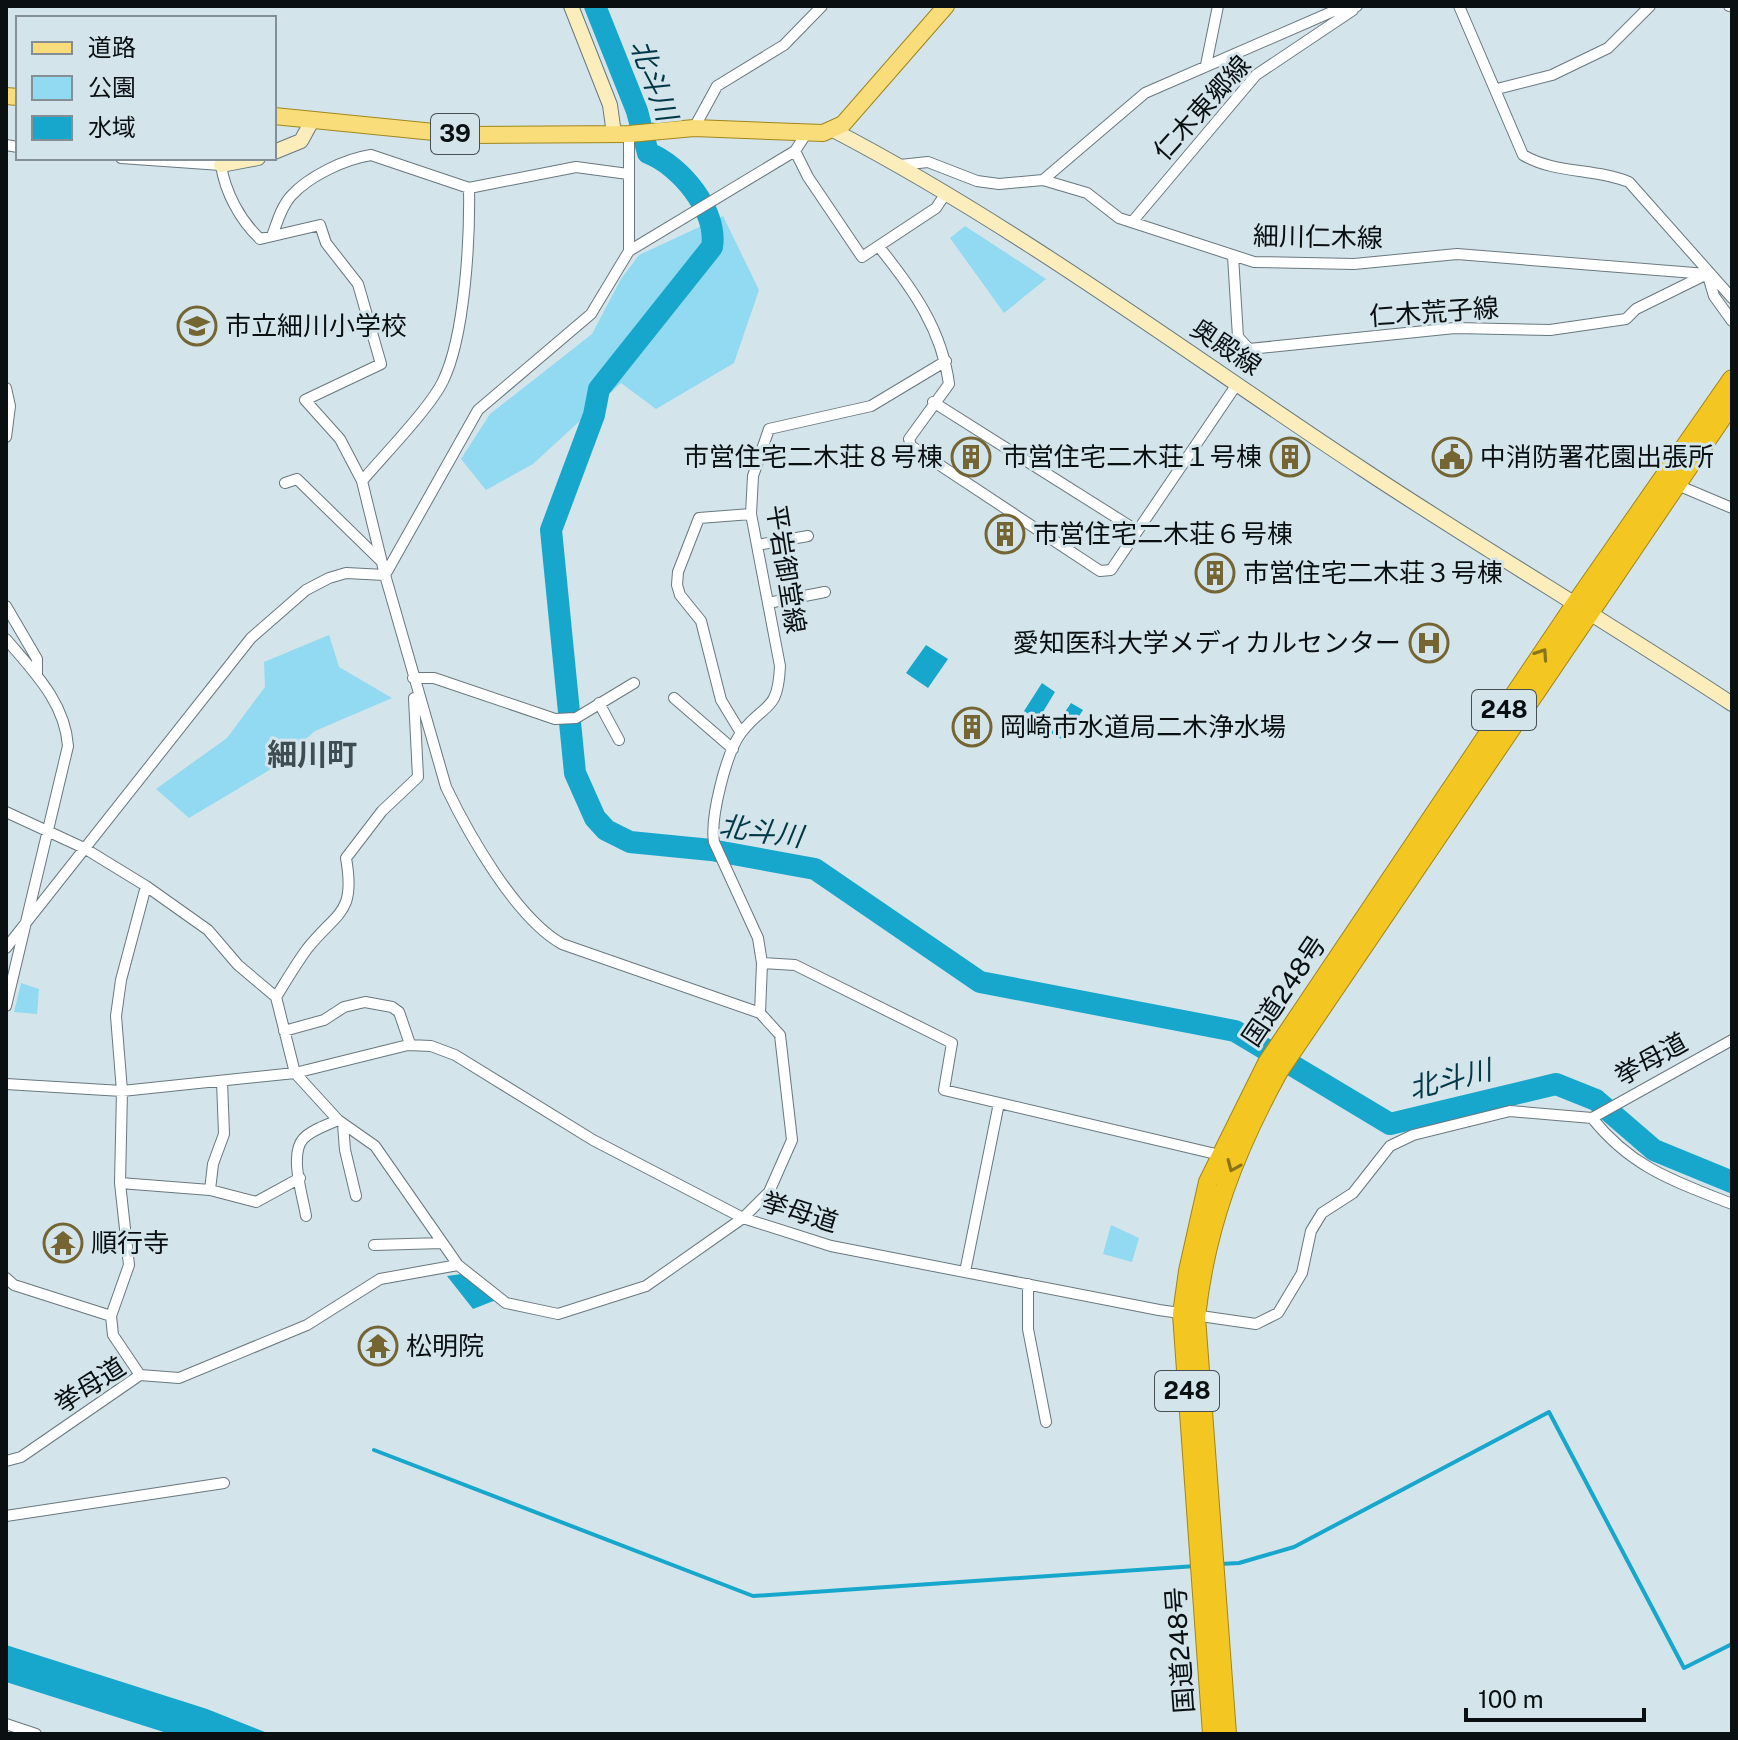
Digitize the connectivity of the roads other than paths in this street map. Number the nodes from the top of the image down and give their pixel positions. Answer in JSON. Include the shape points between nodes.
{"nodes":[{"id":1,"x":571,"y":6,"type":"edge"},
{"id":2,"x":822,"y":6,"type":"edge"},
{"id":3,"x":946,"y":6,"type":"edge"},
{"id":4,"x":1218,"y":6,"type":"edge"},
{"id":5,"x":1459,"y":6,"type":"edge"},
{"id":6,"x":1650,"y":6,"type":"edge"},
{"id":7,"x":1356,"y":7,"type":"edge"},
{"id":8,"x":1206,"y":65,"type":"junction"},
{"id":9,"x":1497,"y":89,"type":"junction"},
{"id":10,"x":276,"y":116,"type":"edge"},
{"id":11,"x":313,"y":119,"type":"junction"},
{"id":12,"x":694,"y":128,"type":"junction"},
{"id":13,"x":833,"y":130,"type":"junction"},
{"id":14,"x":808,"y":131,"type":"junction"},
{"id":15,"x":632,"y":134,"type":"junction"},
{"id":16,"x":276,"y":151,"type":"edge"},
{"id":17,"x":795,"y":151,"type":"junction"},
{"id":18,"x":150,"y":160,"type":"edge"},
{"id":19,"x":247,"y":160,"type":"edge"},
{"id":20,"x":221,"y":165,"type":"junction"},
{"id":21,"x":900,"y":165,"type":"junction"},
{"id":22,"x":628,"y":174,"type":"junction"},
{"id":23,"x":1043,"y":180,"type":"junction"},
{"id":24,"x":469,"y":188,"type":"junction"},
{"id":25,"x":944,"y":196,"type":"junction"},
{"id":26,"x":1132,"y":222,"type":"junction"},
{"id":27,"x":272,"y":236,"type":"junction"},
{"id":28,"x":879,"y":247,"type":"junction"},
{"id":29,"x":629,"y":251,"type":"junction"},
{"id":30,"x":1233,"y":256,"type":"junction"},
{"id":31,"x":1707,"y":274,"type":"junction"},
{"id":32,"x":1732,"y":298,"type":"edge"},
{"id":33,"x":1732,"y":321,"type":"edge"},
{"id":34,"x":946,"y":361,"type":"junction"},
{"id":35,"x":1732,"y":379,"type":"edge"},
{"id":36,"x":1237,"y":384,"type":"junction"},
{"id":37,"x":6,"y":388,"type":"edge"},
{"id":38,"x":933,"y":402,"type":"junction"},
{"id":39,"x":1732,"y":403,"type":"edge"},
{"id":40,"x":6,"y":437,"type":"edge"},
{"id":41,"x":362,"y":481,"type":"junction"},
{"id":42,"x":285,"y":483,"type":"dead end"},
{"id":43,"x":1674,"y":484,"type":"junction"},
{"id":44,"x":1732,"y":508,"type":"edge"},
{"id":45,"x":751,"y":514,"type":"junction"},
{"id":46,"x":1136,"y":530,"type":"junction"},
{"id":47,"x":808,"y":536,"type":"dead end"},
{"id":48,"x":757,"y":545,"type":"junction"},
{"id":49,"x":382,"y":563,"type":"junction"},
{"id":50,"x":385,"y":575,"type":"junction"},
{"id":51,"x":825,"y":592,"type":"dead end"},
{"id":52,"x":768,"y":603,"type":"junction"},
{"id":53,"x":6,"y":606,"type":"edge"},
{"id":54,"x":1582,"y":607,"type":"junction"},
{"id":55,"x":6,"y":639,"type":"edge"},
{"id":56,"x":37,"y":675,"type":"junction"},
{"id":57,"x":413,"y":677,"type":"junction"},
{"id":58,"x":634,"y":683,"type":"dead end"},
{"id":59,"x":674,"y":698,"type":"dead end"},
{"id":60,"x":599,"y":703,"type":"junction"},
{"id":61,"x":1732,"y":704,"type":"edge"},
{"id":62,"x":741,"y":733,"type":"junction"},
{"id":63,"x":619,"y":740,"type":"dead end"},
{"id":64,"x":733,"y":749,"type":"junction"},
{"id":65,"x":6,"y":812,"type":"edge"},
{"id":66,"x":48,"y":833,"type":"junction"},
{"id":67,"x":84,"y":848,"type":"junction"},
{"id":68,"x":146,"y":886,"type":"junction"},
{"id":69,"x":26,"y":923,"type":"junction"},
{"id":70,"x":6,"y":948,"type":"edge"},
{"id":71,"x":762,"y":963,"type":"junction"},
{"id":72,"x":276,"y":997,"type":"junction"},
{"id":73,"x":6,"y":1006,"type":"edge"},
{"id":74,"x":760,"y":1013,"type":"junction"},
{"id":75,"x":284,"y":1031,"type":"junction"},
{"id":76,"x":1732,"y":1040,"type":"edge"},
{"id":77,"x":410,"y":1044,"type":"junction"},
{"id":78,"x":1273,"y":1067,"type":"junction"},
{"id":79,"x":295,"y":1073,"type":"junction"},
{"id":80,"x":222,"y":1081,"type":"junction"},
{"id":81,"x":6,"y":1084,"type":"edge"},
{"id":82,"x":122,"y":1091,"type":"junction"},
{"id":83,"x":999,"y":1103,"type":"junction"},
{"id":84,"x":1592,"y":1118,"type":"junction"},
{"id":85,"x":341,"y":1122,"type":"junction"},
{"id":86,"x":1220,"y":1155,"type":"junction"},
{"id":87,"x":300,"y":1178,"type":"junction"},
{"id":88,"x":120,"y":1183,"type":"junction"},
{"id":89,"x":210,"y":1190,"type":"junction"},
{"id":90,"x":356,"y":1196,"type":"dead end"},
{"id":91,"x":1732,"y":1204,"type":"edge"},
{"id":92,"x":306,"y":1216,"type":"dead end"},
{"id":93,"x":743,"y":1218,"type":"junction"},
{"id":94,"x":442,"y":1243,"type":"junction"},
{"id":95,"x":374,"y":1245,"type":"dead end"},
{"id":96,"x":458,"y":1265,"type":"junction"},
{"id":97,"x":965,"y":1272,"type":"junction"},
{"id":98,"x":6,"y":1278,"type":"edge"},
{"id":99,"x":1028,"y":1284,"type":"junction"},
{"id":100,"x":111,"y":1316,"type":"junction"},
{"id":101,"x":1189,"y":1316,"type":"junction"},
{"id":102,"x":140,"y":1375,"type":"junction"},
{"id":103,"x":1046,"y":1422,"type":"dead end"},
{"id":104,"x":6,"y":1461,"type":"edge"},
{"id":105,"x":224,"y":1483,"type":"dead end"},
{"id":106,"x":6,"y":1516,"type":"edge"},
{"id":107,"x":6,"y":1724,"type":"edge"},
{"id":108,"x":36,"y":1734,"type":"edge"},
{"id":109,"x":1212,"y":1734,"type":"edge"},
{"id":110,"x":1227,"y":1734,"type":"edge"}],
"edges":[{"from":1,"to":15,"type":"street","via":[[610,105]]},
{"from":2,"to":12,"type":"street","via":[[784,45],[717,86]]},
{"from":3,"to":13,"type":"main road"},
{"from":4,"to":8,"type":"street"},
{"from":5,"to":9,"type":"street"},
{"from":6,"to":9,"type":"street","via":[[1608,48],[1552,75]]},
{"from":7,"to":8,"type":"street","via":[[1336,10]]},
{"from":7,"to":26,"type":"street","name":"仁木東郷線","via":[[1256,75]]},
{"from":8,"to":23,"type":"street","via":[[1136,98]]},
{"from":9,"to":31,"type":"street","via":[[1523,155],[1540,166],[1629,182]]},
{"from":10,"to":11,"type":"main road","number":"39"},
{"from":11,"to":15,"type":"main road","number":"39","via":[[464,135]]},
{"from":11,"to":16,"type":"street","via":[[301,141]]},
{"from":12,"to":14,"type":"main road","number":"39"},
{"from":12,"to":15,"type":"main road","number":"39"},
{"from":13,"to":14,"type":"main road","number":"39"},
{"from":13,"to":21,"type":"street","name":"奥殿線"},
{"from":14,"to":17,"type":"street"},
{"from":15,"to":22,"type":"street"},
{"from":17,"to":28,"type":"street","via":[[859,254]]},
{"from":17,"to":29,"type":"street"},
{"from":18,"to":20,"type":"street"},
{"from":19,"to":20,"type":"street"},
{"from":20,"to":27,"type":"street","via":[[224,185],[250,229],[260,239]]},
{"from":21,"to":23,"type":"street","name":"細川仁木線","via":[[928,162],[999,184]]},
{"from":21,"to":25,"type":"street","name":"奥殿線"},
{"from":22,"to":24,"type":"street","via":[[576,167]]},
{"from":22,"to":29,"type":"street"},
{"from":23,"to":26,"type":"street","name":"細川仁木線","via":[[1087,193]]},
{"from":24,"to":27,"type":"street","via":[[371,155],[362,157],[293,194]]},
{"from":24,"to":41,"type":"street","via":[[456,336],[443,382]]},
{"from":25,"to":28,"type":"street","via":[[936,208]]},
{"from":25,"to":36,"type":"street","name":"奥殿線"},
{"from":26,"to":30,"type":"street","name":"細川仁木線"},
{"from":27,"to":41,"type":"street","via":[[320,225],[326,243],[358,284],[381,364],[305,400],[340,439]]},
{"from":28,"to":34,"type":"street","via":[[910,285]]},
{"from":29,"to":50,"type":"street","via":[[591,314],[478,410]]},
{"from":30,"to":31,"type":"street","name":"細川仁木線","via":[[1254,262],[1340,264],[1457,254]]},
{"from":30,"to":31,"type":"street","name":"仁木荒子線","via":[[1238,337],[1249,349],[1455,328],[1550,330],[1626,319]]},
{"from":31,"to":32,"type":"street"},
{"from":31,"to":33,"type":"street","via":[[1714,296]]},
{"from":34,"to":38,"type":"street","via":[[949,384]]},
{"from":34,"to":45,"type":"street","name":"平岩御堂線","via":[[871,406],[769,429],[753,476]]},
{"from":35,"to":54,"type":"highway","name":"国道248号","number":"248"},
{"from":36,"to":46,"type":"street"},
{"from":36,"to":54,"type":"street","name":"奥殿線"},
{"from":37,"to":40,"type":"street"},
{"from":38,"to":46,"type":"street"},
{"from":38,"to":46,"type":"street","via":[[909,439],[911,446],[1100,571],[1111,570]]},
{"from":39,"to":43,"type":"highway","name":"国道248号","number":"248"},
{"from":41,"to":49,"type":"street"},
{"from":42,"to":49,"type":"street","via":[[297,479]]},
{"from":43,"to":44,"type":"street"},
{"from":43,"to":54,"type":"highway","name":"国道248号","number":"248"},
{"from":45,"to":48,"type":"street","name":"平岩御堂線"},
{"from":45,"to":62,"type":"street","via":[[699,518],[678,572],[680,595],[701,621],[721,700]]},
{"from":47,"to":48,"type":"street"},
{"from":48,"to":52,"type":"street","name":"平岩御堂線"},
{"from":49,"to":50,"type":"street"},
{"from":50,"to":57,"type":"street"},
{"from":50,"to":67,"type":"street","via":[[346,573],[329,578],[263,626]]},
{"from":51,"to":52,"type":"street"},
{"from":52,"to":62,"type":"street","name":"平岩御堂線","via":[[779,680],[772,706]]},
{"from":53,"to":56,"type":"street","via":[[37,659]]},
{"from":54,"to":61,"type":"street","name":"奥殿線"},
{"from":54,"to":78,"type":"highway","name":"国道248号","number":"248"},
{"from":55,"to":56,"type":"street"},
{"from":56,"to":66,"type":"street","via":[[67,732],[67,756]]},
{"from":57,"to":60,"type":"street","via":[[434,678],[555,719],[576,718]]},
{"from":57,"to":72,"type":"street","via":[[418,777],[382,811],[346,858],[345,910],[309,948]]},
{"from":57,"to":74,"type":"street","via":[[457,810],[536,925],[562,944]]},
{"from":58,"to":60,"type":"street"},
{"from":59,"to":64,"type":"street"},
{"from":60,"to":63,"type":"street"},
{"from":62,"to":64,"type":"street","name":"平岩御堂線"},
{"from":64,"to":71,"type":"street","name":"平岩御堂線","via":[[711,825],[714,842],[753,922]]},
{"from":65,"to":66,"type":"street"},
{"from":66,"to":67,"type":"street"},
{"from":66,"to":69,"type":"street"},
{"from":67,"to":68,"type":"street"},
{"from":67,"to":69,"type":"street"},
{"from":68,"to":72,"type":"street","via":[[208,930]]},
{"from":68,"to":82,"type":"street","via":[[116,1016]]},
{"from":69,"to":70,"type":"street"},
{"from":69,"to":73,"type":"street"},
{"from":71,"to":74,"type":"street"},
{"from":71,"to":83,"type":"street","via":[[795,965],[952,1043],[944,1090]]},
{"from":72,"to":75,"type":"street"},
{"from":74,"to":93,"type":"street","via":[[780,1035],[792,1140],[769,1192]]},
{"from":75,"to":77,"type":"street","via":[[365,1002],[399,1012]]},
{"from":75,"to":79,"type":"street"},
{"from":76,"to":84,"type":"street","name":"挙母道"},
{"from":77,"to":79,"type":"street"},
{"from":77,"to":93,"type":"street","via":[[455,1055],[593,1140]]},
{"from":78,"to":86,"type":"highway","name":"国道248号","number":"248"},
{"from":78,"to":101,"type":"highway","name":"国道248号","number":"248","one_way":true,"via":[[1219,1198]]},
{"from":79,"to":80,"type":"street"},
{"from":79,"to":85,"type":"street"},
{"from":80,"to":82,"type":"street"},
{"from":80,"to":89,"type":"street","via":[[224,1134]]},
{"from":81,"to":82,"type":"street"},
{"from":82,"to":88,"type":"street"},
{"from":83,"to":86,"type":"street"},
{"from":83,"to":97,"type":"street"},
{"from":84,"to":91,"type":"street","via":[[1635,1162]]},
{"from":84,"to":101,"type":"street","name":"挙母道","via":[[1510,1111],[1413,1135],[1390,1146],[1353,1193],[1322,1213],[1311,1231],[1302,1273],[1278,1313],[1256,1324]]},
{"from":85,"to":87,"type":"street","via":[[301,1140]]},
{"from":85,"to":90,"type":"street"},
{"from":85,"to":94,"type":"street","via":[[375,1146]]},
{"from":86,"to":101,"type":"highway","name":"国道248号","number":"248","via":[[1208,1182],[1188,1271]]},
{"from":87,"to":89,"type":"street","via":[[256,1202]]},
{"from":87,"to":92,"type":"street"},
{"from":88,"to":89,"type":"street"},
{"from":88,"to":100,"type":"street","via":[[129,1265]]},
{"from":93,"to":96,"type":"street","name":"挙母道","via":[[646,1286],[558,1314],[506,1303]]},
{"from":93,"to":97,"type":"street","name":"挙母道","via":[[831,1246]]},
{"from":94,"to":95,"type":"street"},
{"from":94,"to":96,"type":"street"},
{"from":96,"to":102,"type":"street","name":"挙母道","via":[[380,1279],[307,1325],[179,1378]]},
{"from":97,"to":99,"type":"street","name":"挙母道"},
{"from":98,"to":100,"type":"street"},
{"from":99,"to":101,"type":"street","name":"挙母道"},
{"from":99,"to":103,"type":"street","via":[[1028,1329]]},
{"from":100,"to":102,"type":"street","via":[[113,1335]]},
{"from":101,"to":109,"type":"highway","name":"国道248号","number":"248"},
{"from":101,"to":110,"type":"highway","name":"国道248号","number":"248"},
{"from":102,"to":104,"type":"street","name":"挙母道","via":[[21,1457]]},
{"from":105,"to":106,"type":"street"},
{"from":107,"to":108,"type":"street"}]}
